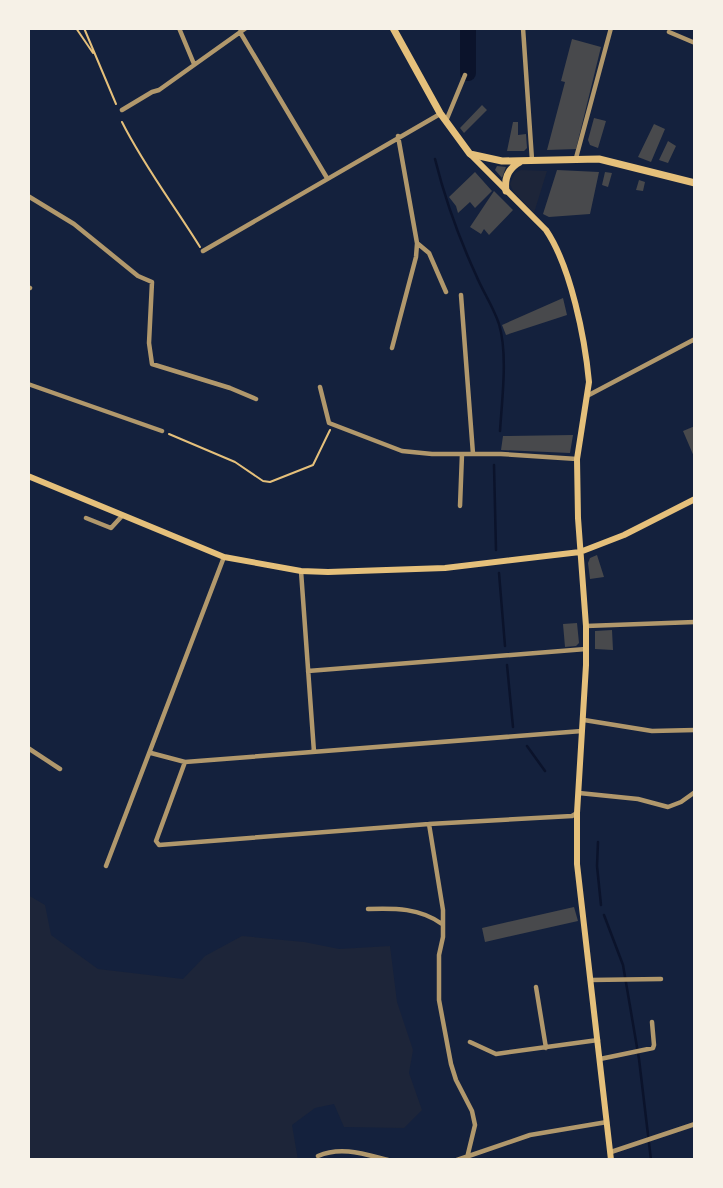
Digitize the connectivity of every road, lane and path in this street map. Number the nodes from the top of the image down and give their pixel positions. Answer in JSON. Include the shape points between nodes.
{"nodes":[{"id":1,"x":76,"y":28,"type":"edge"},
{"id":2,"x":84,"y":28,"type":"edge"},
{"id":3,"x":179,"y":28,"type":"edge"},
{"id":4,"x":246,"y":28,"type":"edge"},
{"id":5,"x":393,"y":28,"type":"edge"},
{"id":6,"x":523,"y":28,"type":"edge"},
{"id":7,"x":611,"y":28,"type":"edge"},
{"id":8,"x":240,"y":32,"type":"junction"},
{"id":9,"x":669,"y":32,"type":"dead end"},
{"id":10,"x":695,"y":43,"type":"edge"},
{"id":11,"x":97,"y":59,"type":"junction"},
{"id":12,"x":194,"y":64,"type":"junction"},
{"id":13,"x":465,"y":75,"type":"dead end"},
{"id":14,"x":122,"y":110,"type":"joint"},
{"id":15,"x":440,"y":113,"type":"junction"},
{"id":16,"x":446,"y":121,"type":"junction"},
{"id":17,"x":122,"y":122,"type":"dead end"},
{"id":18,"x":398,"y":136,"type":"junction"},
{"id":19,"x":470,"y":154,"type":"junction"},
{"id":20,"x":576,"y":158,"type":"junction"},
{"id":21,"x":532,"y":161,"type":"junction"},
{"id":22,"x":521,"y":162,"type":"junction"},
{"id":23,"x":327,"y":178,"type":"junction"},
{"id":24,"x":695,"y":183,"type":"edge"},
{"id":25,"x":506,"y":191,"type":"junction"},
{"id":26,"x":28,"y":196,"type":"edge"},
{"id":27,"x":417,"y":243,"type":"junction"},
{"id":28,"x":203,"y":251,"type":"joint"},
{"id":29,"x":446,"y":292,"type":"dead end"},
{"id":30,"x":461,"y":295,"type":"dead end"},
{"id":31,"x":695,"y":339,"type":"edge"},
{"id":32,"x":392,"y":348,"type":"dead end"},
{"id":33,"x":28,"y":384,"type":"edge"},
{"id":34,"x":320,"y":387,"type":"dead end"},
{"id":35,"x":587,"y":397,"type":"junction"},
{"id":36,"x":256,"y":399,"type":"dead end"},
{"id":37,"x":332,"y":425,"type":"junction"},
{"id":38,"x":162,"y":431,"type":"joint"},
{"id":39,"x":462,"y":454,"type":"junction"},
{"id":40,"x":473,"y":454,"type":"junction"},
{"id":41,"x":577,"y":459,"type":"junction"},
{"id":42,"x":28,"y":476,"type":"edge"},
{"id":43,"x":695,"y":499,"type":"edge"},
{"id":44,"x":460,"y":506,"type":"dead end"},
{"id":45,"x":122,"y":516,"type":"junction"},
{"id":46,"x":86,"y":517,"type":"dead end"},
{"id":47,"x":580,"y":552,"type":"junction"},
{"id":48,"x":224,"y":557,"type":"junction"},
{"id":49,"x":301,"y":571,"type":"junction"},
{"id":50,"x":695,"y":622,"type":"edge"},
{"id":51,"x":586,"y":626,"type":"junction"},
{"id":52,"x":586,"y":649,"type":"junction"},
{"id":53,"x":308,"y":671,"type":"junction"},
{"id":54,"x":584,"y":720,"type":"junction"},
{"id":55,"x":695,"y":730,"type":"edge"},
{"id":56,"x":583,"y":731,"type":"junction"},
{"id":57,"x":28,"y":748,"type":"edge"},
{"id":58,"x":314,"y":752,"type":"junction"},
{"id":59,"x":151,"y":753,"type":"junction"},
{"id":60,"x":185,"y":762,"type":"junction"},
{"id":61,"x":60,"y":769,"type":"dead end"},
{"id":62,"x":695,"y":792,"type":"edge"},
{"id":63,"x":579,"y":793,"type":"junction"},
{"id":64,"x":577,"y":813,"type":"junction"},
{"id":65,"x":429,"y":824,"type":"junction"},
{"id":66,"x":106,"y":866,"type":"dead end"},
{"id":67,"x":368,"y":909,"type":"dead end"},
{"id":68,"x":443,"y":925,"type":"junction"},
{"id":69,"x":661,"y":979,"type":"dead end"},
{"id":70,"x":590,"y":980,"type":"junction"},
{"id":71,"x":536,"y":987,"type":"dead end"},
{"id":72,"x":653,"y":1022,"type":"dead end"},
{"id":73,"x":598,"y":1040,"type":"junction"},
{"id":74,"x":470,"y":1042,"type":"dead end"},
{"id":75,"x":546,"y":1048,"type":"junction"},
{"id":76,"x":600,"y":1059,"type":"junction"},
{"id":77,"x":608,"y":1122,"type":"junction"},
{"id":78,"x":695,"y":1124,"type":"edge"},
{"id":79,"x":611,"y":1152,"type":"junction"},
{"id":80,"x":318,"y":1156,"type":"dead end"},
{"id":81,"x":467,"y":1158,"type":"junction"},
{"id":82,"x":388,"y":1160,"type":"edge"},
{"id":83,"x":457,"y":1160,"type":"edge"},
{"id":84,"x":611,"y":1160,"type":"edge"}],
"edges":[{"from":1,"to":11,"type":"path"},
{"from":2,"to":11,"type":"path"},
{"from":3,"to":12,"type":"street"},
{"from":4,"to":8,"type":"street"},
{"from":5,"to":15,"type":"main road"},
{"from":6,"to":21,"type":"street"},
{"from":7,"to":20,"type":"street"},
{"from":8,"to":12,"type":"street"},
{"from":8,"to":23,"type":"street"},
{"from":9,"to":10,"type":"street"},
{"from":11,"to":14,"type":"path"},
{"from":12,"to":14,"type":"street"},
{"from":13,"to":16,"type":"street"},
{"from":15,"to":16,"type":"main road"},
{"from":15,"to":18,"type":"street"},
{"from":16,"to":19,"type":"main road"},
{"from":17,"to":28,"type":"path"},
{"from":18,"to":23,"type":"street"},
{"from":18,"to":27,"type":"street"},
{"from":19,"to":22,"type":"main road"},
{"from":19,"to":25,"type":"main road"},
{"from":20,"to":21,"type":"main road"},
{"from":20,"to":24,"type":"main road","via":[[621,163]]},
{"from":21,"to":22,"type":"main road"},
{"from":22,"to":25,"type":"main road","via":[[507,177]]},
{"from":23,"to":28,"type":"street"},
{"from":25,"to":35,"type":"main road","via":[[547,230],[562,260],[584,348]]},
{"from":26,"to":36,"type":"street","via":[[152,282],[152,364]]},
{"from":27,"to":29,"type":"street","via":[[429,253]]},
{"from":27,"to":32,"type":"street"},
{"from":30,"to":40,"type":"street"},
{"from":31,"to":35,"type":"street"},
{"from":33,"to":38,"type":"street"},
{"from":34,"to":37,"type":"street"},
{"from":35,"to":41,"type":"main road"},
{"from":37,"to":38,"type":"path","via":[[313,465],[271,482]]},
{"from":37,"to":39,"type":"street","via":[[402,451]]},
{"from":39,"to":40,"type":"street"},
{"from":39,"to":44,"type":"street"},
{"from":40,"to":41,"type":"street"},
{"from":41,"to":47,"type":"main road"},
{"from":42,"to":45,"type":"main road"},
{"from":43,"to":47,"type":"main road"},
{"from":45,"to":46,"type":"street","via":[[111,528]]},
{"from":45,"to":48,"type":"main road"},
{"from":47,"to":49,"type":"main road","via":[[391,572]]},
{"from":47,"to":51,"type":"main road"},
{"from":48,"to":49,"type":"main road"},
{"from":48,"to":59,"type":"street"},
{"from":49,"to":53,"type":"street"},
{"from":50,"to":51,"type":"street"},
{"from":51,"to":52,"type":"main road"},
{"from":52,"to":53,"type":"street"},
{"from":52,"to":54,"type":"main road"},
{"from":53,"to":58,"type":"street"},
{"from":54,"to":55,"type":"street","via":[[652,731]]},
{"from":54,"to":56,"type":"main road"},
{"from":56,"to":58,"type":"street"},
{"from":56,"to":63,"type":"main road"},
{"from":57,"to":61,"type":"street"},
{"from":58,"to":60,"type":"street"},
{"from":59,"to":60,"type":"street"},
{"from":59,"to":66,"type":"street"},
{"from":60,"to":65,"type":"street","via":[[156,841],[159,845]]},
{"from":62,"to":63,"type":"street","via":[[668,807]]},
{"from":63,"to":64,"type":"main road"},
{"from":64,"to":65,"type":"street"},
{"from":64,"to":70,"type":"main road","via":[[579,888]]},
{"from":65,"to":68,"type":"street"},
{"from":67,"to":68,"type":"street","via":[[412,910]]},
{"from":68,"to":81,"type":"street","via":[[439,1000],[451,1064],[475,1125]]},
{"from":69,"to":70,"type":"street"},
{"from":70,"to":73,"type":"main road"},
{"from":71,"to":75,"type":"street"},
{"from":72,"to":76,"type":"street","via":[[653,1048]]},
{"from":73,"to":75,"type":"street"},
{"from":73,"to":76,"type":"main road"},
{"from":74,"to":75,"type":"street","via":[[496,1054]]},
{"from":76,"to":77,"type":"main road"},
{"from":77,"to":79,"type":"main road"},
{"from":77,"to":81,"type":"street","via":[[530,1135]]},
{"from":78,"to":79,"type":"street"},
{"from":79,"to":84,"type":"main road"},
{"from":80,"to":82,"type":"street","via":[[344,1151]]},
{"from":81,"to":83,"type":"street"}]}
